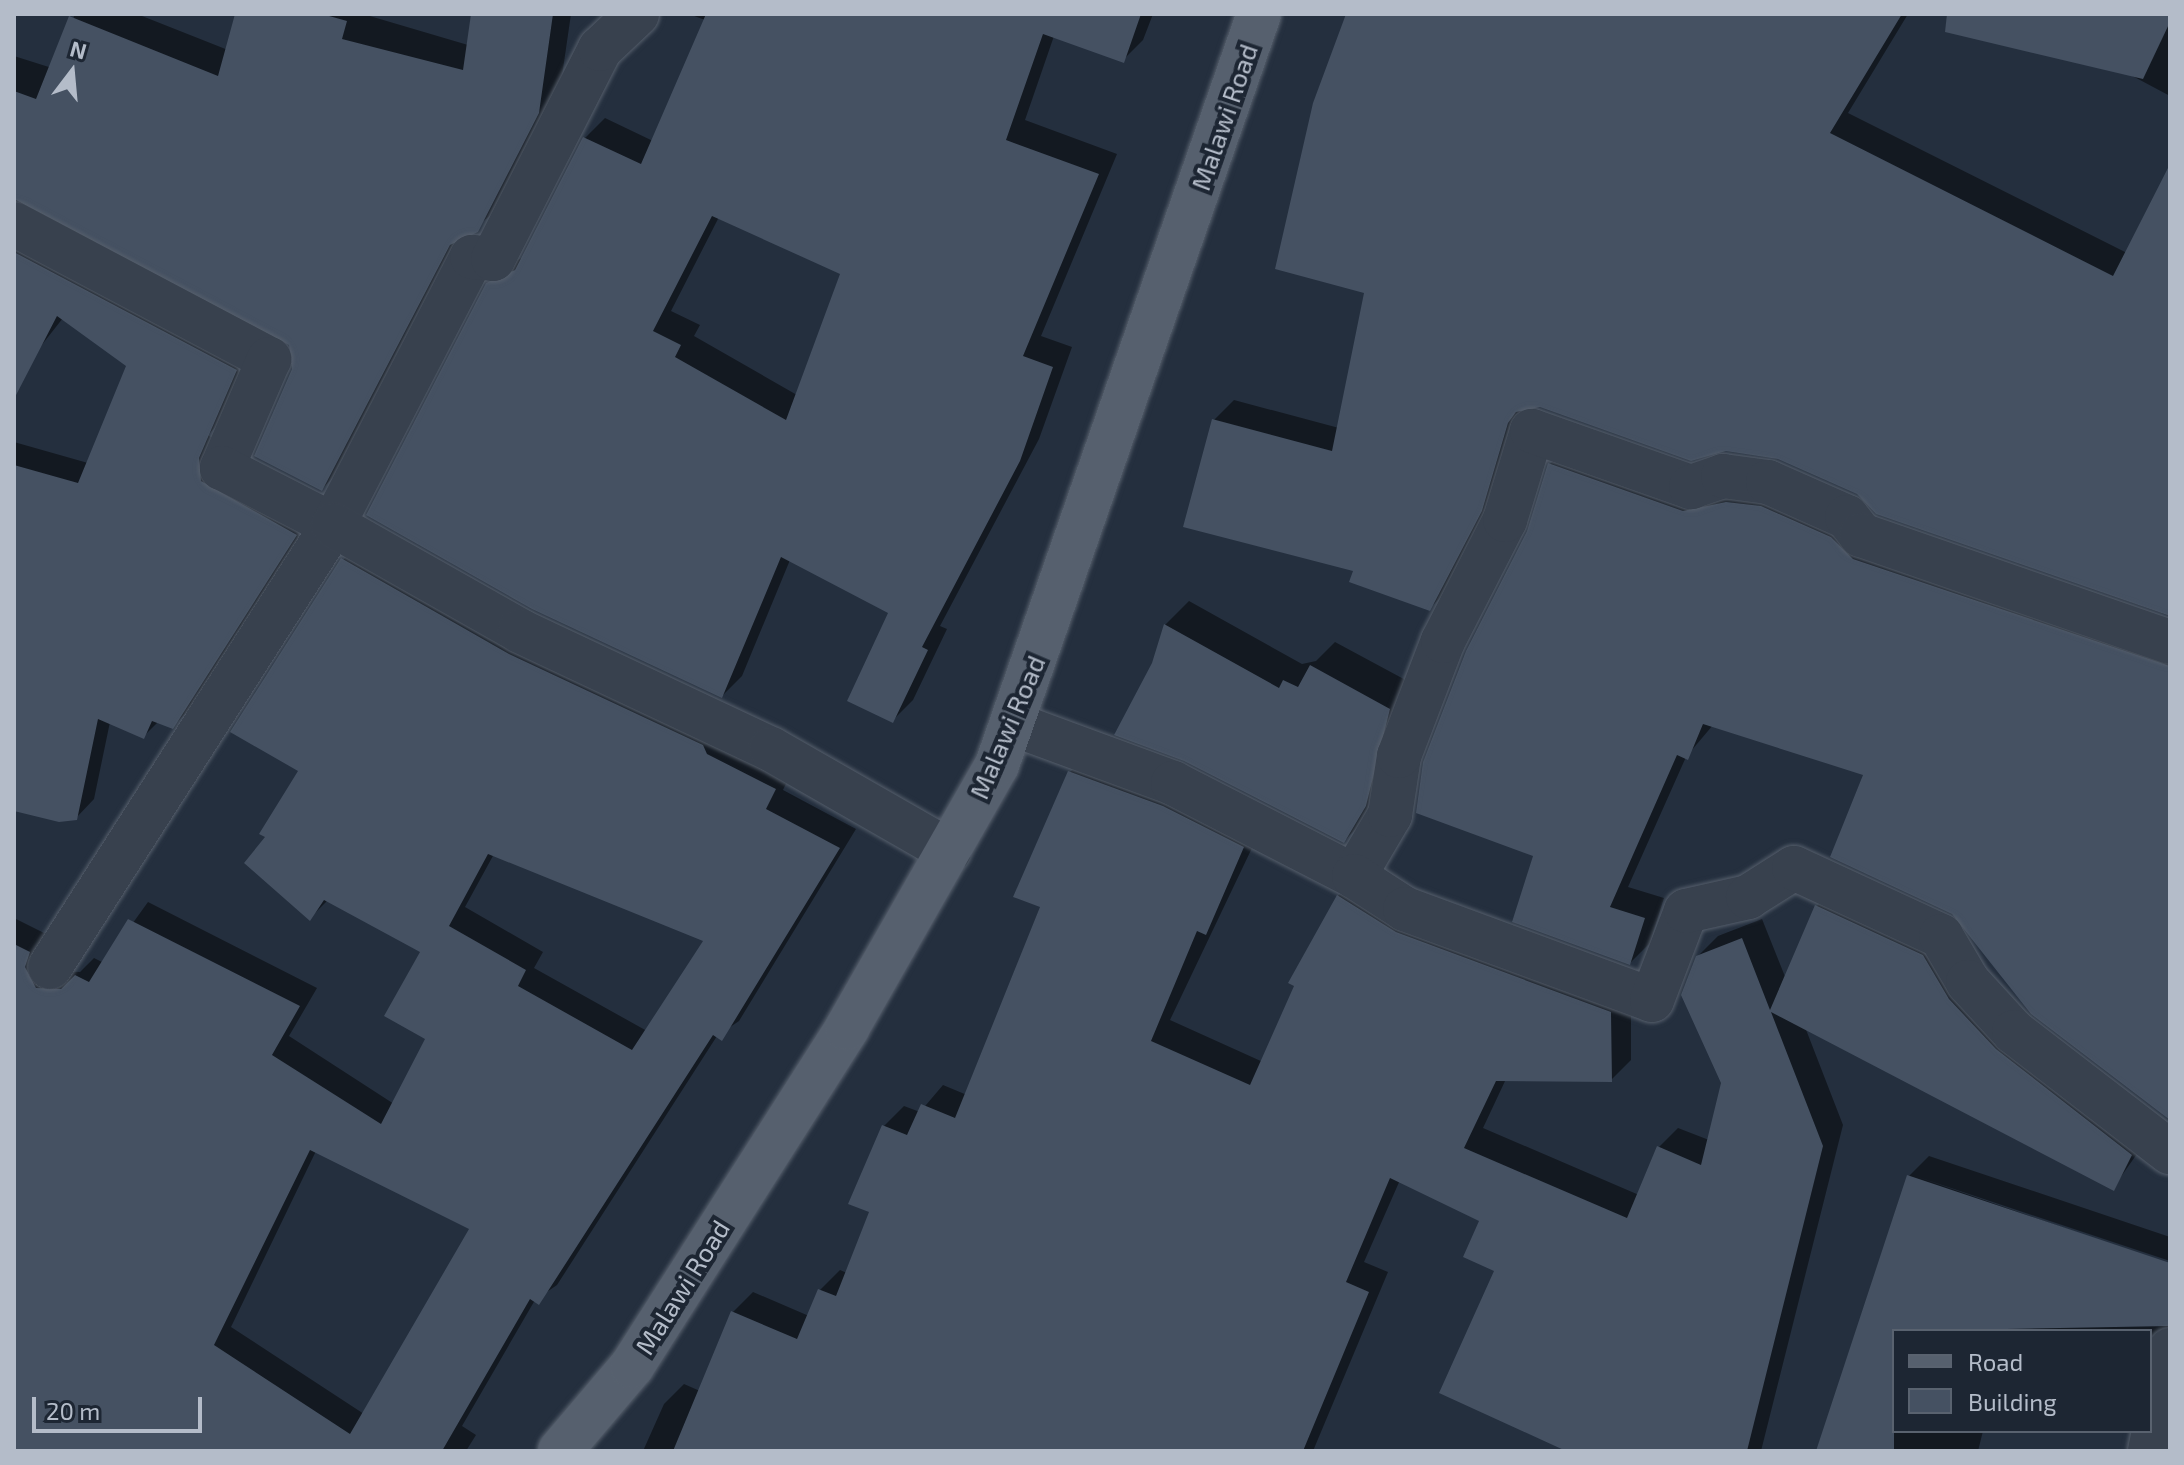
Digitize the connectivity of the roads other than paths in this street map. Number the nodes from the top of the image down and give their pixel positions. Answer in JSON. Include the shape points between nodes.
{"nodes":[{"id":1,"x":637,"y":14,"type":"edge"},
{"id":2,"x":1259,"y":14,"type":"edge"},
{"id":3,"x":14,"y":224,"type":"edge"},
{"id":4,"x":333,"y":525,"type":"junction"},
{"id":5,"x":2170,"y":642,"type":"edge"},
{"id":6,"x":1013,"y":724,"type":"junction"},
{"id":7,"x":949,"y":851,"type":"junction"},
{"id":8,"x":1354,"y":876,"type":"junction"},
{"id":9,"x":50,"y":967,"type":"dead end"},
{"id":10,"x":2170,"y":1152,"type":"edge"},
{"id":11,"x":2170,"y":1350,"type":"edge"},
{"id":12,"x":560,"y":1451,"type":"edge"},
{"id":13,"x":2150,"y":1451,"type":"edge"}],
"edges":[{"from":1,"to":4,"type":"street","via":[[600,49],[493,259],[472,257]]},
{"from":2,"to":6,"type":"main road","name":"Malawi Road"},
{"from":3,"to":4,"type":"street","via":[[269,359],[222,468]]},
{"from":4,"to":7,"type":"street","via":[[520,631],[771,749]]},
{"from":4,"to":9,"type":"street"},
{"from":5,"to":8,"type":"street","via":[[1861,535],[1847,517],[1768,482],[1723,476],[1691,487],[1532,431],[1505,520],[1443,641],[1405,742],[1390,815]]},
{"from":6,"to":7,"type":"main road","name":"Malawi Road"},
{"from":6,"to":8,"type":"street","via":[[1173,783]]},
{"from":7,"to":12,"type":"main road","name":"Malawi Road","via":[[847,1028],[632,1366]]},
{"from":8,"to":10,"type":"street","via":[[1405,909],[1652,1000],[1686,911],[1748,897],[1794,868],[1941,936],[1968,982],[2014,1032]]},
{"from":11,"to":13,"type":"street"}]}
